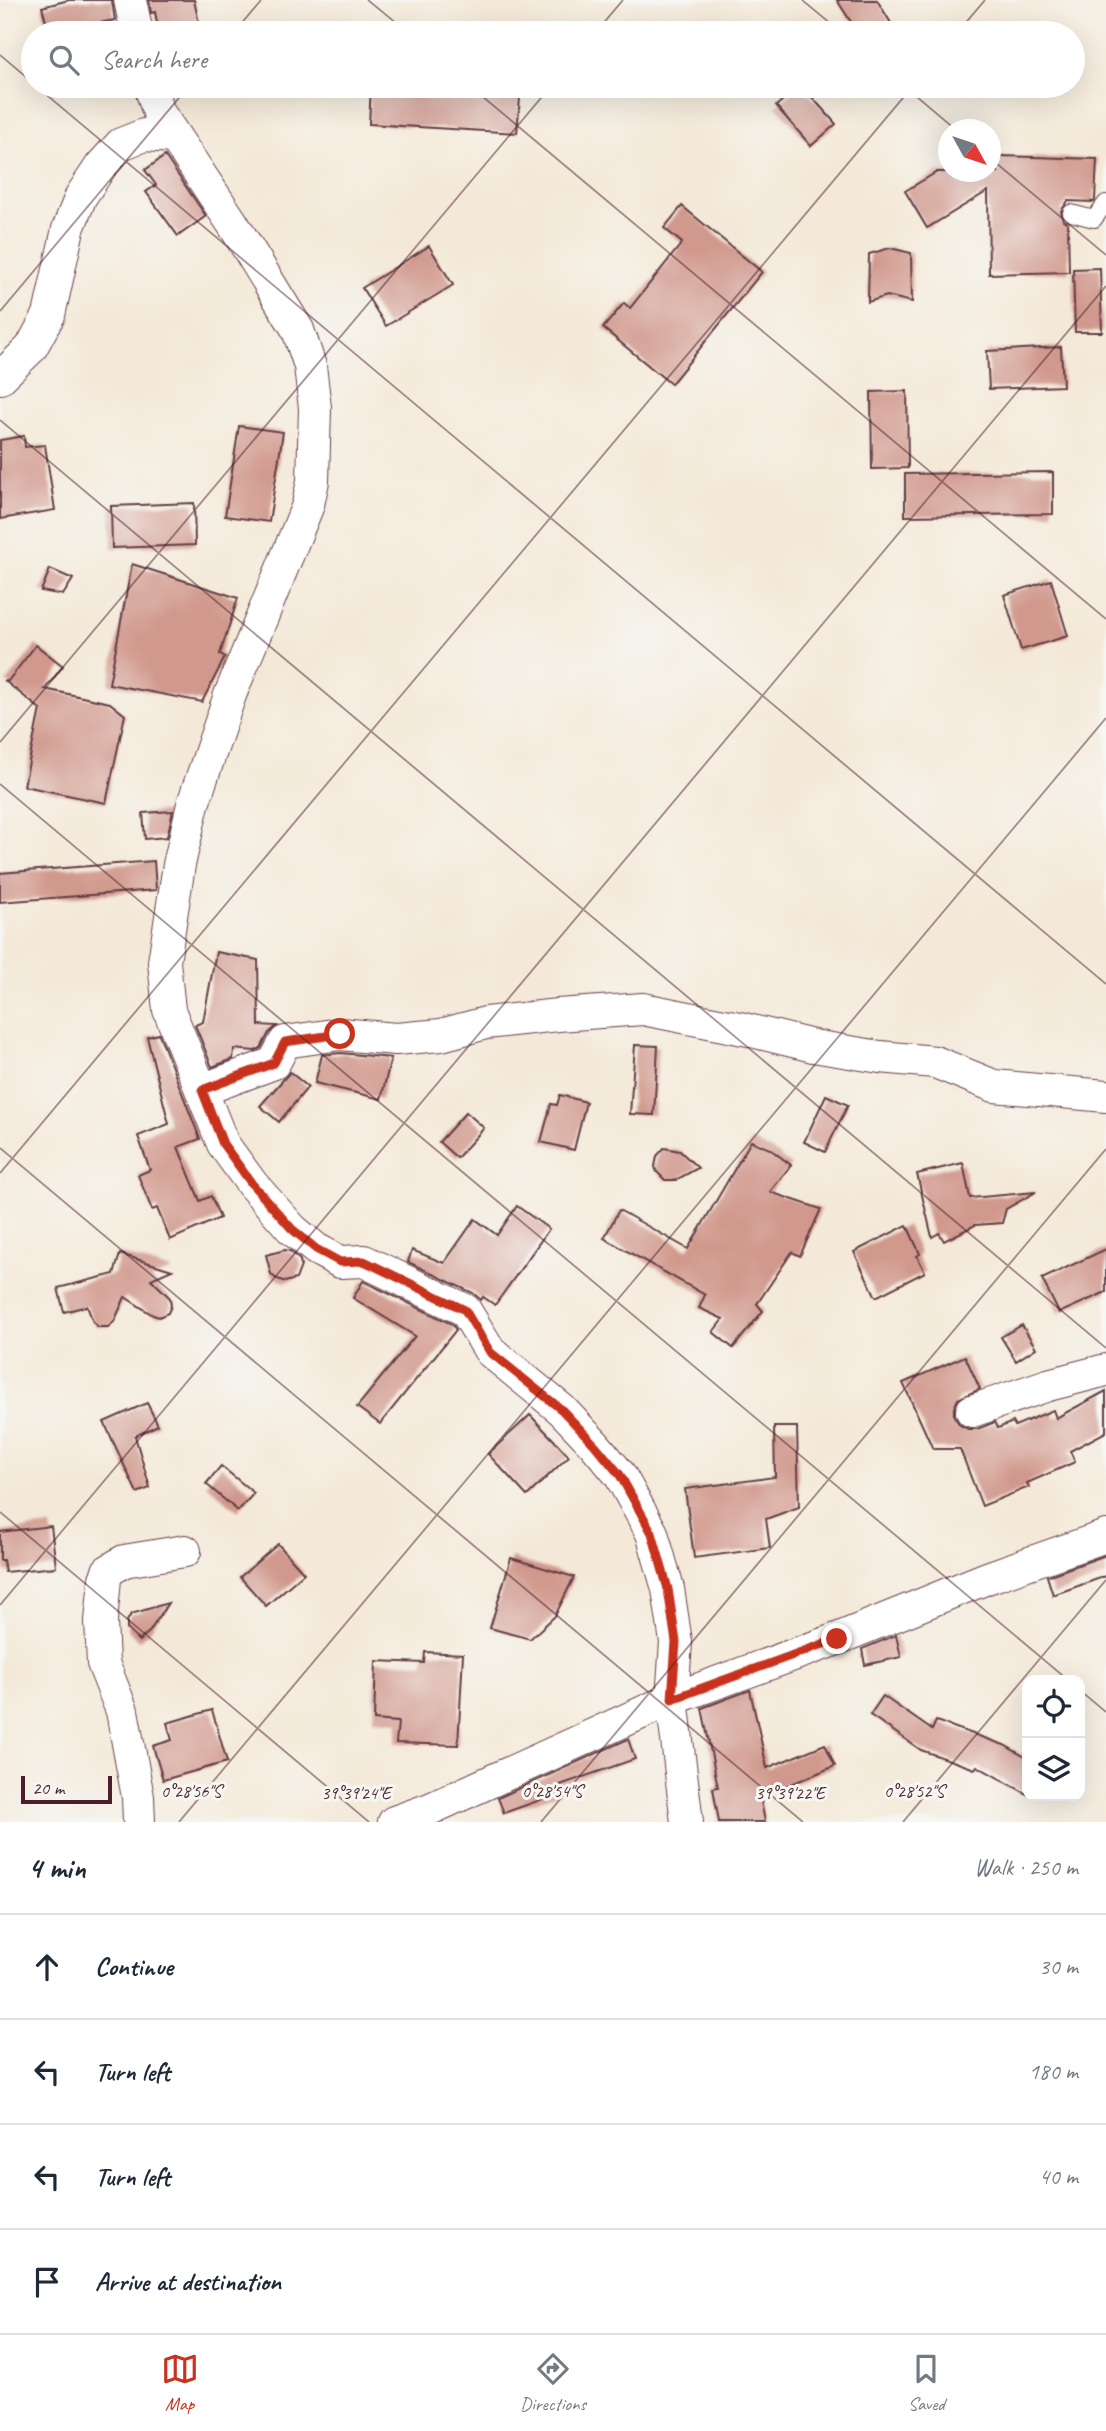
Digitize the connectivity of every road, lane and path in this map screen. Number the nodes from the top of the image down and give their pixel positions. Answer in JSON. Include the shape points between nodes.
{"nodes":[{"id":1,"x":130,"y":0,"type":"edge"},
{"id":2,"x":134,"y":21,"type":"edge"},
{"id":3,"x":154,"y":98,"type":"edge"},
{"id":4,"x":174,"y":137,"type":"junction"},
{"id":5,"x":1106,"y":203,"type":"edge"},
{"id":6,"x":1071,"y":213,"type":"dead end"},
{"id":7,"x":0,"y":378,"type":"edge"},
{"id":8,"x":202,"y":1090,"type":"junction"},
{"id":9,"x":1106,"y":1096,"type":"edge"},
{"id":10,"x":1106,"y":1370,"type":"edge"},
{"id":11,"x":972,"y":1411,"type":"dead end"},
{"id":12,"x":1106,"y":1536,"type":"edge"},
{"id":13,"x":185,"y":1551,"type":"dead end"},
{"id":14,"x":672,"y":1699,"type":"junction"},
{"id":15,"x":139,"y":1822,"type":"edge"},
{"id":16,"x":394,"y":1822,"type":"edge"},
{"id":17,"x":687,"y":1822,"type":"edge"}],
"edges":[{"from":1,"to":2,"type":"street"},
{"from":3,"to":4,"type":"street"},
{"from":4,"to":7,"type":"street","via":[[144,135],[121,145],[101,166],[81,196],[68,229],[49,315],[31,348]]},
{"from":4,"to":8,"type":"street","via":[[299,330],[310,366],[315,408],[308,505],[230,695],[185,841],[169,922],[164,962],[169,1010]]},
{"from":5,"to":6,"type":"lane","via":[[1094,219]]},
{"from":8,"to":9,"type":"street","via":[[274,1063],[285,1042],[340,1034],[396,1039],[441,1035],[486,1023],[643,1009],[813,1046],[935,1062],[993,1086]]},
{"from":8,"to":14,"type":"street","via":[[223,1144],[292,1229],[340,1262],[364,1261],[465,1310],[490,1352],[562,1410],[620,1475],[652,1533],[668,1589],[676,1642]]},
{"from":10,"to":11,"type":"street"},
{"from":12,"to":14,"type":"street"},
{"from":13,"to":15,"type":"street","via":[[124,1561],[104,1579],[103,1663],[122,1711]]},
{"from":14,"to":16,"type":"street"},
{"from":14,"to":17,"type":"street"}]}
